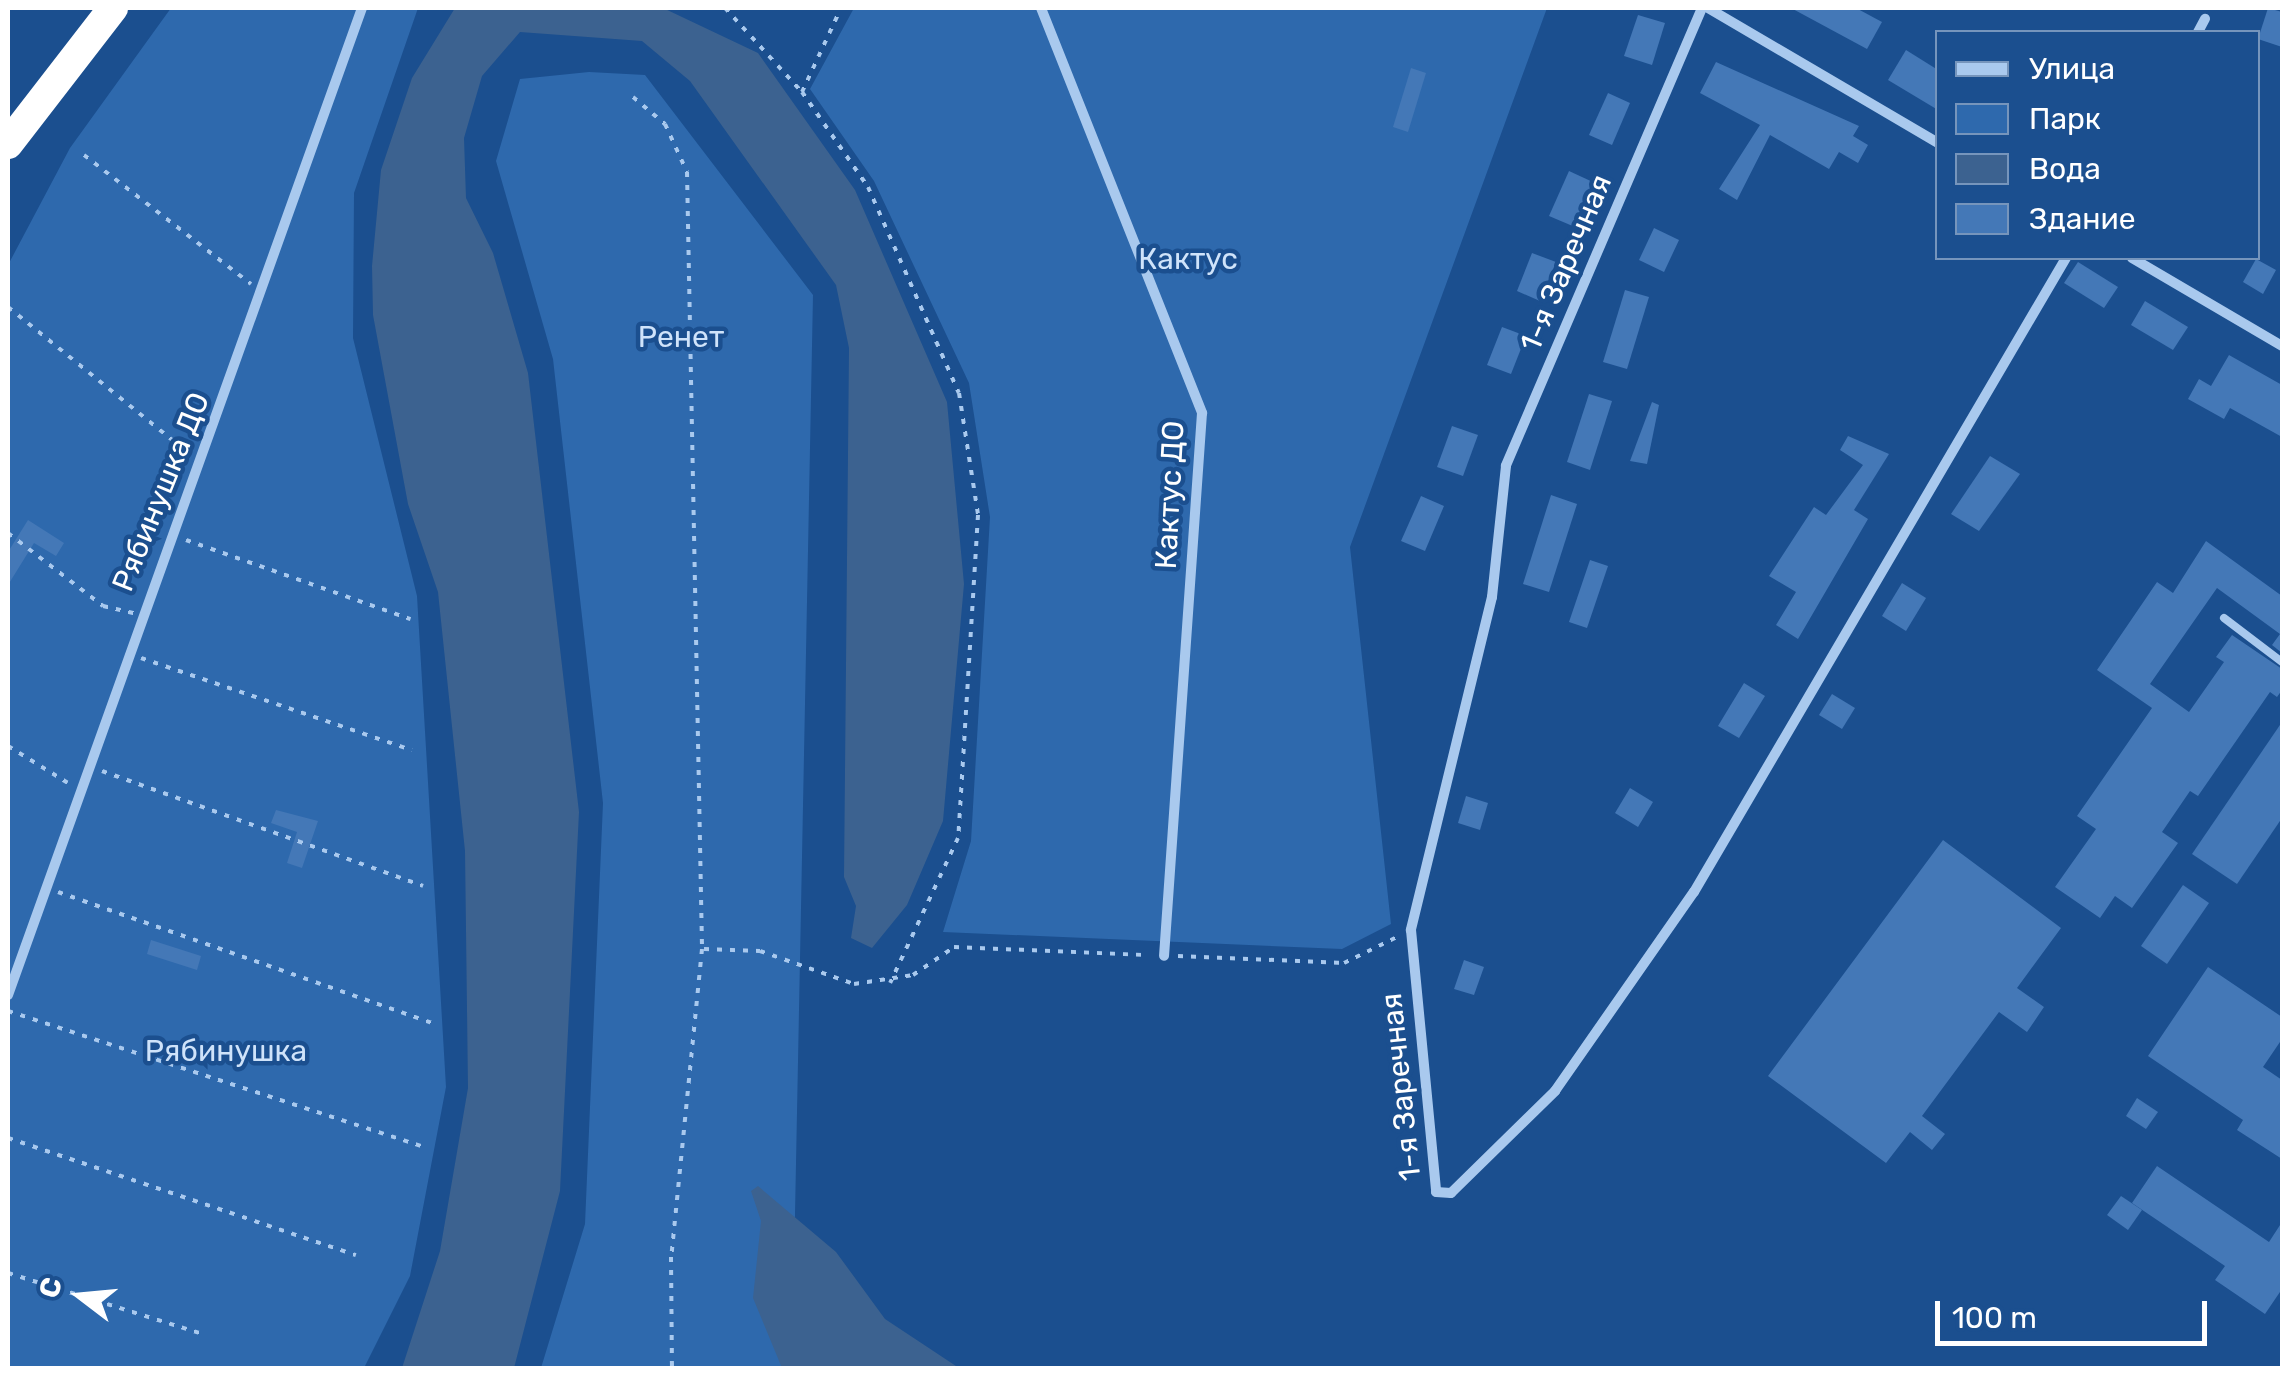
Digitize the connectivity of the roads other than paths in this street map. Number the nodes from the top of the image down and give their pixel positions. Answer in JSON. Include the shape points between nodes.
{"nodes":[{"id":1,"x":113,"y":8,"type":"edge"},
{"id":2,"x":362,"y":8,"type":"edge"},
{"id":3,"x":1041,"y":8,"type":"edge"},
{"id":4,"x":1705,"y":8,"type":"edge"},
{"id":5,"x":2206,"y":20,"type":"dead end"},
{"id":6,"x":2199,"y":30,"type":"edge"},
{"id":7,"x":1935,"y":141,"type":"edge"},
{"id":8,"x":8,"y":144,"type":"edge"},
{"id":9,"x":2065,"y":260,"type":"edge"},
{"id":10,"x":2135,"y":260,"type":"edge"},
{"id":11,"x":2282,"y":346,"type":"edge"},
{"id":12,"x":2224,"y":618,"type":"dead end"},
{"id":13,"x":2282,"y":662,"type":"edge"},
{"id":14,"x":1164,"y":956,"type":"road end"},
{"id":15,"x":8,"y":995,"type":"edge"}],
"edges":[{"from":1,"to":8,"type":"highway"},
{"from":2,"to":15,"type":"street","name":"Рябинушка ДО","via":[[203,465],[138,614],[87,789]]},
{"from":3,"to":14,"type":"street","name":"Кактус ДО","via":[[1202,413]]},
{"from":4,"to":7,"type":"street"},
{"from":4,"to":9,"type":"street","name":"1-я Заречная","via":[[1506,466],[1492,598],[1411,930],[1434,1187],[1447,1196],[1555,1091],[1694,892]]},
{"from":5,"to":6,"type":"street"},
{"from":10,"to":11,"type":"street"},
{"from":12,"to":13,"type":"lane"}]}
